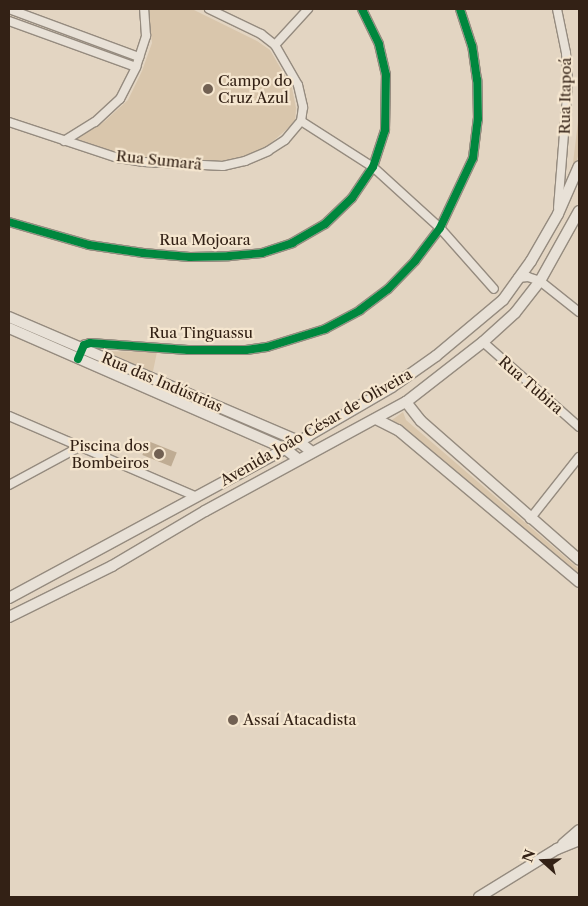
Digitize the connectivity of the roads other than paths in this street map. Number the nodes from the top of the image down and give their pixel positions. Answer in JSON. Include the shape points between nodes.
{"nodes":[{"id":1,"x":9,"y":9,"type":"edge"},
{"id":2,"x":144,"y":9,"type":"edge"},
{"id":3,"x":209,"y":9,"type":"edge"},
{"id":4,"x":308,"y":9,"type":"edge"},
{"id":5,"x":362,"y":9,"type":"edge"},
{"id":6,"x":460,"y":9,"type":"edge"},
{"id":7,"x":556,"y":9,"type":"edge"},
{"id":8,"x":39,"y":20,"type":"junction"},
{"id":9,"x":9,"y":21,"type":"edge"},
{"id":10,"x":36,"y":30,"type":"junction"},
{"id":11,"x":275,"y":44,"type":"junction"},
{"id":12,"x":139,"y":57,"type":"junction"},
{"id":13,"x":136,"y":67,"type":"junction"},
{"id":14,"x":301,"y":121,"type":"junction"},
{"id":15,"x":9,"y":122,"type":"edge"},
{"id":16,"x":64,"y":141,"type":"junction"},
{"id":17,"x":579,"y":166,"type":"edge"},
{"id":18,"x":373,"y":167,"type":"junction"},
{"id":19,"x":579,"y":211,"type":"edge"},
{"id":20,"x":558,"y":214,"type":"junction"},
{"id":21,"x":9,"y":222,"type":"edge"},
{"id":22,"x":440,"y":228,"type":"junction"},
{"id":23,"x":518,"y":278,"type":"junction"},
{"id":24,"x":540,"y":281,"type":"junction"},
{"id":25,"x":494,"y":289,"type":"dead end"},
{"id":26,"x":579,"y":312,"type":"edge"},
{"id":27,"x":9,"y":317,"type":"edge"},
{"id":28,"x":9,"y":328,"type":"edge"},
{"id":29,"x":483,"y":342,"type":"junction"},
{"id":30,"x":82,"y":348,"type":"junction"},
{"id":31,"x":78,"y":359,"type":"junction"},
{"id":32,"x":406,"y":402,"type":"junction"},
{"id":33,"x":9,"y":416,"type":"edge"},
{"id":34,"x":376,"y":419,"type":"junction"},
{"id":35,"x":579,"y":427,"type":"edge"},
{"id":36,"x":298,"y":441,"type":"junction"},
{"id":37,"x":81,"y":446,"type":"junction"},
{"id":38,"x":284,"y":448,"type":"junction"},
{"id":39,"x":312,"y":452,"type":"junction"},
{"id":40,"x":579,"y":457,"type":"edge"},
{"id":41,"x":298,"y":459,"type":"junction"},
{"id":42,"x":9,"y":485,"type":"edge"},
{"id":43,"x":195,"y":496,"type":"junction"},
{"id":44,"x":530,"y":519,"type":"junction"},
{"id":45,"x":579,"y":560,"type":"edge"},
{"id":46,"x":579,"y":582,"type":"edge"},
{"id":47,"x":9,"y":598,"type":"edge"},
{"id":48,"x":9,"y":617,"type":"edge"},
{"id":49,"x":579,"y":830,"type":"edge"},
{"id":50,"x":579,"y":840,"type":"edge"},
{"id":51,"x":557,"y":849,"type":"junction"},
{"id":52,"x":479,"y":897,"type":"edge"}],
"edges":[{"from":1,"to":8,"type":"street"},
{"from":2,"to":12,"type":"street","via":[[146,36]]},
{"from":3,"to":11,"type":"street"},
{"from":4,"to":11,"type":"street"},
{"from":5,"to":18,"type":"street","name":"Rua Mojoara","via":[[379,44],[386,75],[385,130]]},
{"from":6,"to":22,"type":"street","name":"Rua Tinguassu","via":[[472,46],[478,119],[473,158]]},
{"from":7,"to":20,"type":"street","name":"Rua Itapoá","via":[[566,54],[567,108]]},
{"from":8,"to":10,"type":"street"},
{"from":8,"to":12,"type":"street"},
{"from":9,"to":10,"type":"street"},
{"from":10,"to":13,"type":"street"},
{"from":11,"to":14,"type":"street","via":[[298,85],[303,107]]},
{"from":12,"to":13,"type":"street"},
{"from":13,"to":16,"type":"street","via":[[120,99],[95,122]]},
{"from":14,"to":16,"type":"street","name":"Rua Sumarã","via":[[285,140],[268,151],[223,166],[118,158]]},
{"from":14,"to":18,"type":"street"},
{"from":15,"to":16,"type":"street","name":"Rua Sumarã"},
{"from":17,"to":20,"type":"main road","name":"Avenida João César de Oliveira"},
{"from":18,"to":21,"type":"street","name":"Rua Mojoara","via":[[352,198],[325,224],[292,243],[262,253],[229,256],[143,253],[89,245]]},
{"from":18,"to":22,"type":"street"},
{"from":19,"to":24,"type":"main road","name":"Avenida João César de Oliveira"},
{"from":20,"to":23,"type":"main road","name":"Avenida João César de Oliveira"},
{"from":22,"to":25,"type":"street"},
{"from":22,"to":30,"type":"street","name":"Rua Tinguassu","via":[[388,289],[326,329],[288,342],[246,350],[188,350],[90,343]]},
{"from":23,"to":24,"type":"street"},
{"from":23,"to":36,"type":"main road","name":"Avenida João César de Oliveira","via":[[503,300],[436,356],[392,387]]},
{"from":24,"to":26,"type":"street"},
{"from":24,"to":29,"type":"main road","name":"Avenida João César de Oliveira","via":[[515,313]]},
{"from":27,"to":30,"type":"main road","name":"Rua das Indústrias"},
{"from":28,"to":31,"type":"main road","name":"Rua das Indústrias"},
{"from":29,"to":32,"type":"main road","name":"Avenida João César de Oliveira"},
{"from":29,"to":35,"type":"street","name":"Rua Tubira"},
{"from":30,"to":31,"type":"street"},
{"from":30,"to":36,"type":"main road","name":"Rua das Indústrias"},
{"from":31,"to":38,"type":"main road","name":"Rua das Indústrias"},
{"from":32,"to":34,"type":"main road","name":"Avenida João César de Oliveira"},
{"from":32,"to":44,"type":"main road","via":[[421,421]]},
{"from":33,"to":37,"type":"street"},
{"from":34,"to":39,"type":"main road","name":"Avenida João César de Oliveira"},
{"from":34,"to":46,"type":"main road","via":[[398,430]]},
{"from":36,"to":38,"type":"main road","name":"Avenida João César de Oliveira"},
{"from":36,"to":39,"type":"main road","name":"Rua das Indústrias"},
{"from":37,"to":42,"type":"street"},
{"from":37,"to":43,"type":"street"},
{"from":38,"to":41,"type":"main road","name":"Rua das Indústrias"},
{"from":38,"to":43,"type":"main road","name":"Avenida João César de Oliveira"},
{"from":39,"to":41,"type":"main road","name":"Avenida João César de Oliveira"},
{"from":40,"to":44,"type":"street"},
{"from":41,"to":48,"type":"main road","name":"Avenida João César de Oliveira","via":[[112,566]]},
{"from":43,"to":47,"type":"main road","name":"Avenida João César de Oliveira"},
{"from":44,"to":45,"type":"main road"},
{"from":49,"to":51,"type":"main road"},
{"from":50,"to":51,"type":"main road"},
{"from":51,"to":52,"type":"main road"}]}
